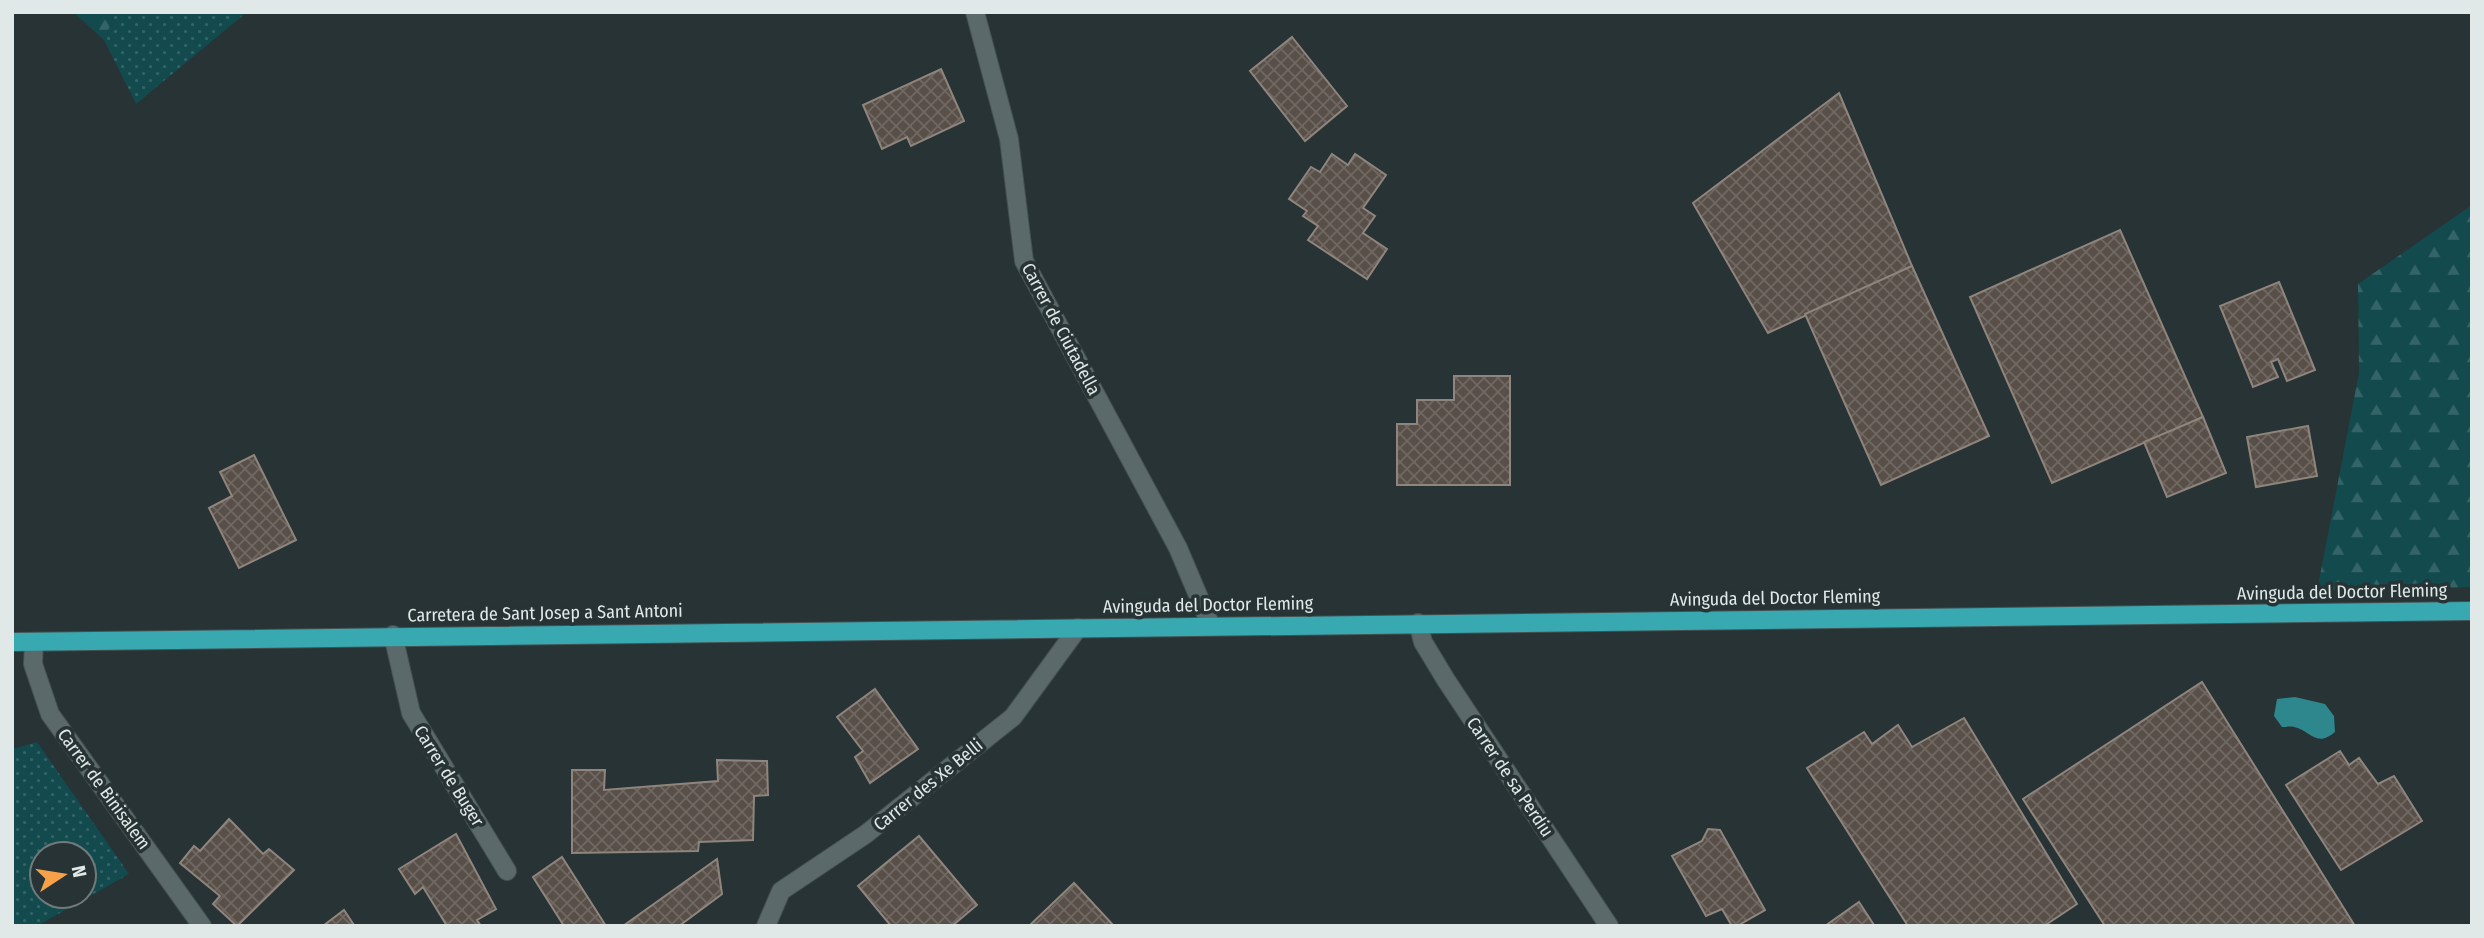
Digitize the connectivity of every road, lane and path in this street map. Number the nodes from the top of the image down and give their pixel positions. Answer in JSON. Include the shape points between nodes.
{"nodes":[{"id":1,"x":975,"y":12,"type":"edge"},
{"id":2,"x":2472,"y":611,"type":"edge"},
{"id":3,"x":1418,"y":624,"type":"junction"},
{"id":4,"x":1211,"y":626,"type":"junction"},
{"id":5,"x":1078,"y":628,"type":"junction"},
{"id":6,"x":393,"y":635,"type":"junction"},
{"id":7,"x":12,"y":642,"type":"edge"},
{"id":8,"x":34,"y":642,"type":"junction"},
{"id":9,"x":507,"y":871,"type":"dead end"},
{"id":10,"x":202,"y":926,"type":"edge"},
{"id":11,"x":766,"y":926,"type":"edge"},
{"id":12,"x":1609,"y":926,"type":"edge"}],
"edges":[{"from":1,"to":4,"type":"street","name":"Carrer de Ciutadella","via":[[1009,139],[1024,261],[1178,548]]},
{"from":2,"to":3,"type":"main road","name":"Avinguda del Doctor Fleming"},
{"from":3,"to":4,"type":"main road","name":"Avinguda del Doctor Fleming"},
{"from":3,"to":12,"type":"street","name":"Carrer de sa Perdiu","via":[[1423,642],[1446,680]]},
{"from":4,"to":5,"type":"main road","name":"Avinguda del Doctor Fleming"},
{"from":5,"to":6,"type":"main road","name":"Carretera de Sant Josep a Sant Antoni"},
{"from":5,"to":11,"type":"street","name":"Carrer des Xe Belli","via":[[1013,717],[866,834],[781,891]]},
{"from":6,"to":8,"type":"main road","name":"Carretera de Sant Josep a Sant Antoni"},
{"from":6,"to":9,"type":"street","name":"Carrer de Buger","via":[[411,713]]},
{"from":7,"to":8,"type":"main road","name":"Carretera de Sant Josep a Sant Antoni"},
{"from":8,"to":10,"type":"street","name":"Carrer de Binisalem","via":[[33,664],[50,714]]}]}
